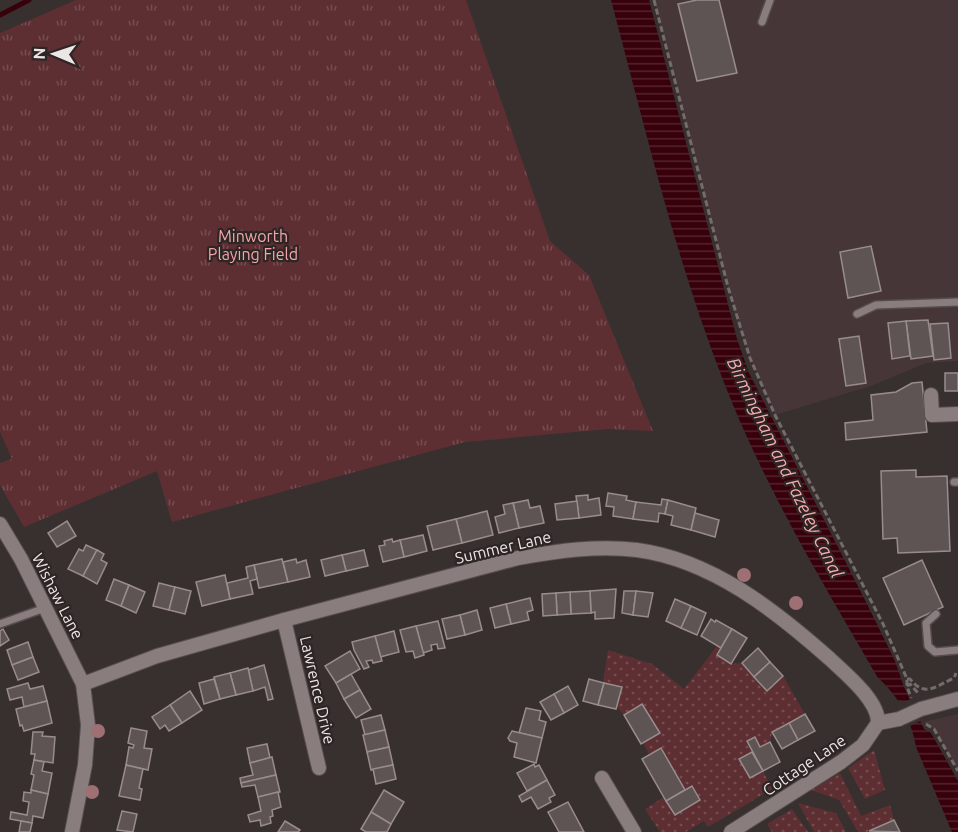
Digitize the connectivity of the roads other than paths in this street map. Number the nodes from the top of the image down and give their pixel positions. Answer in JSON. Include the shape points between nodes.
{"nodes":[{"id":1,"x":770,"y":0,"type":"edge"},
{"id":2,"x":762,"y":22,"type":"dead end"},
{"id":3,"x":958,"y":302,"type":"edge"},
{"id":4,"x":857,"y":314,"type":"dead end"},
{"id":5,"x":932,"y":395,"type":"dead end"},
{"id":6,"x":958,"y":414,"type":"edge"},
{"id":7,"x":0,"y":524,"type":"edge"},
{"id":8,"x":45,"y":608,"type":"junction"},
{"id":9,"x":936,"y":614,"type":"dead end"},
{"id":10,"x":284,"y":620,"type":"junction"},
{"id":11,"x":0,"y":624,"type":"edge"},
{"id":12,"x":958,"y":650,"type":"edge"},
{"id":13,"x":84,"y":684,"type":"junction"},
{"id":14,"x":958,"y":699,"type":"edge"},
{"id":15,"x":878,"y":723,"type":"junction"},
{"id":16,"x":319,"y":768,"type":"dead end"},
{"id":17,"x":602,"y":778,"type":"dead end"},
{"id":18,"x":753,"y":820,"type":"junction"},
{"id":19,"x":72,"y":832,"type":"edge"},
{"id":20,"x":634,"y":832,"type":"edge"},
{"id":21,"x":731,"y":832,"type":"edge"},
{"id":22,"x":760,"y":832,"type":"edge"}],
"edges":[{"from":1,"to":2,"type":"lane"},
{"from":3,"to":4,"type":"lane","via":[[876,305]]},
{"from":5,"to":6,"type":"street","via":[[932,415]]},
{"from":7,"to":8,"type":"street","name":"Wishaw Lane"},
{"from":8,"to":11,"type":"lane"},
{"from":8,"to":13,"type":"street","name":"Wishaw Lane"},
{"from":9,"to":12,"type":"lane","via":[[926,623],[928,646],[935,652]]},
{"from":10,"to":13,"type":"street","name":"Summer Lane","via":[[157,656]]},
{"from":10,"to":15,"type":"street","name":"Summer Lane","via":[[518,558],[596,548],[637,550],[666,556],[706,572],[771,609],[848,676],[876,708]]},
{"from":10,"to":16,"type":"street","name":"Lawrence Drive"},
{"from":13,"to":19,"type":"street","via":[[88,725],[85,765]]},
{"from":14,"to":15,"type":"street","bridge":true},
{"from":15,"to":18,"type":"street","name":"Cottage Lane","via":[[863,745]]},
{"from":17,"to":20,"type":"street"},
{"from":18,"to":21,"type":"street","name":"Cottage Lane"},
{"from":18,"to":22,"type":"street"}]}
